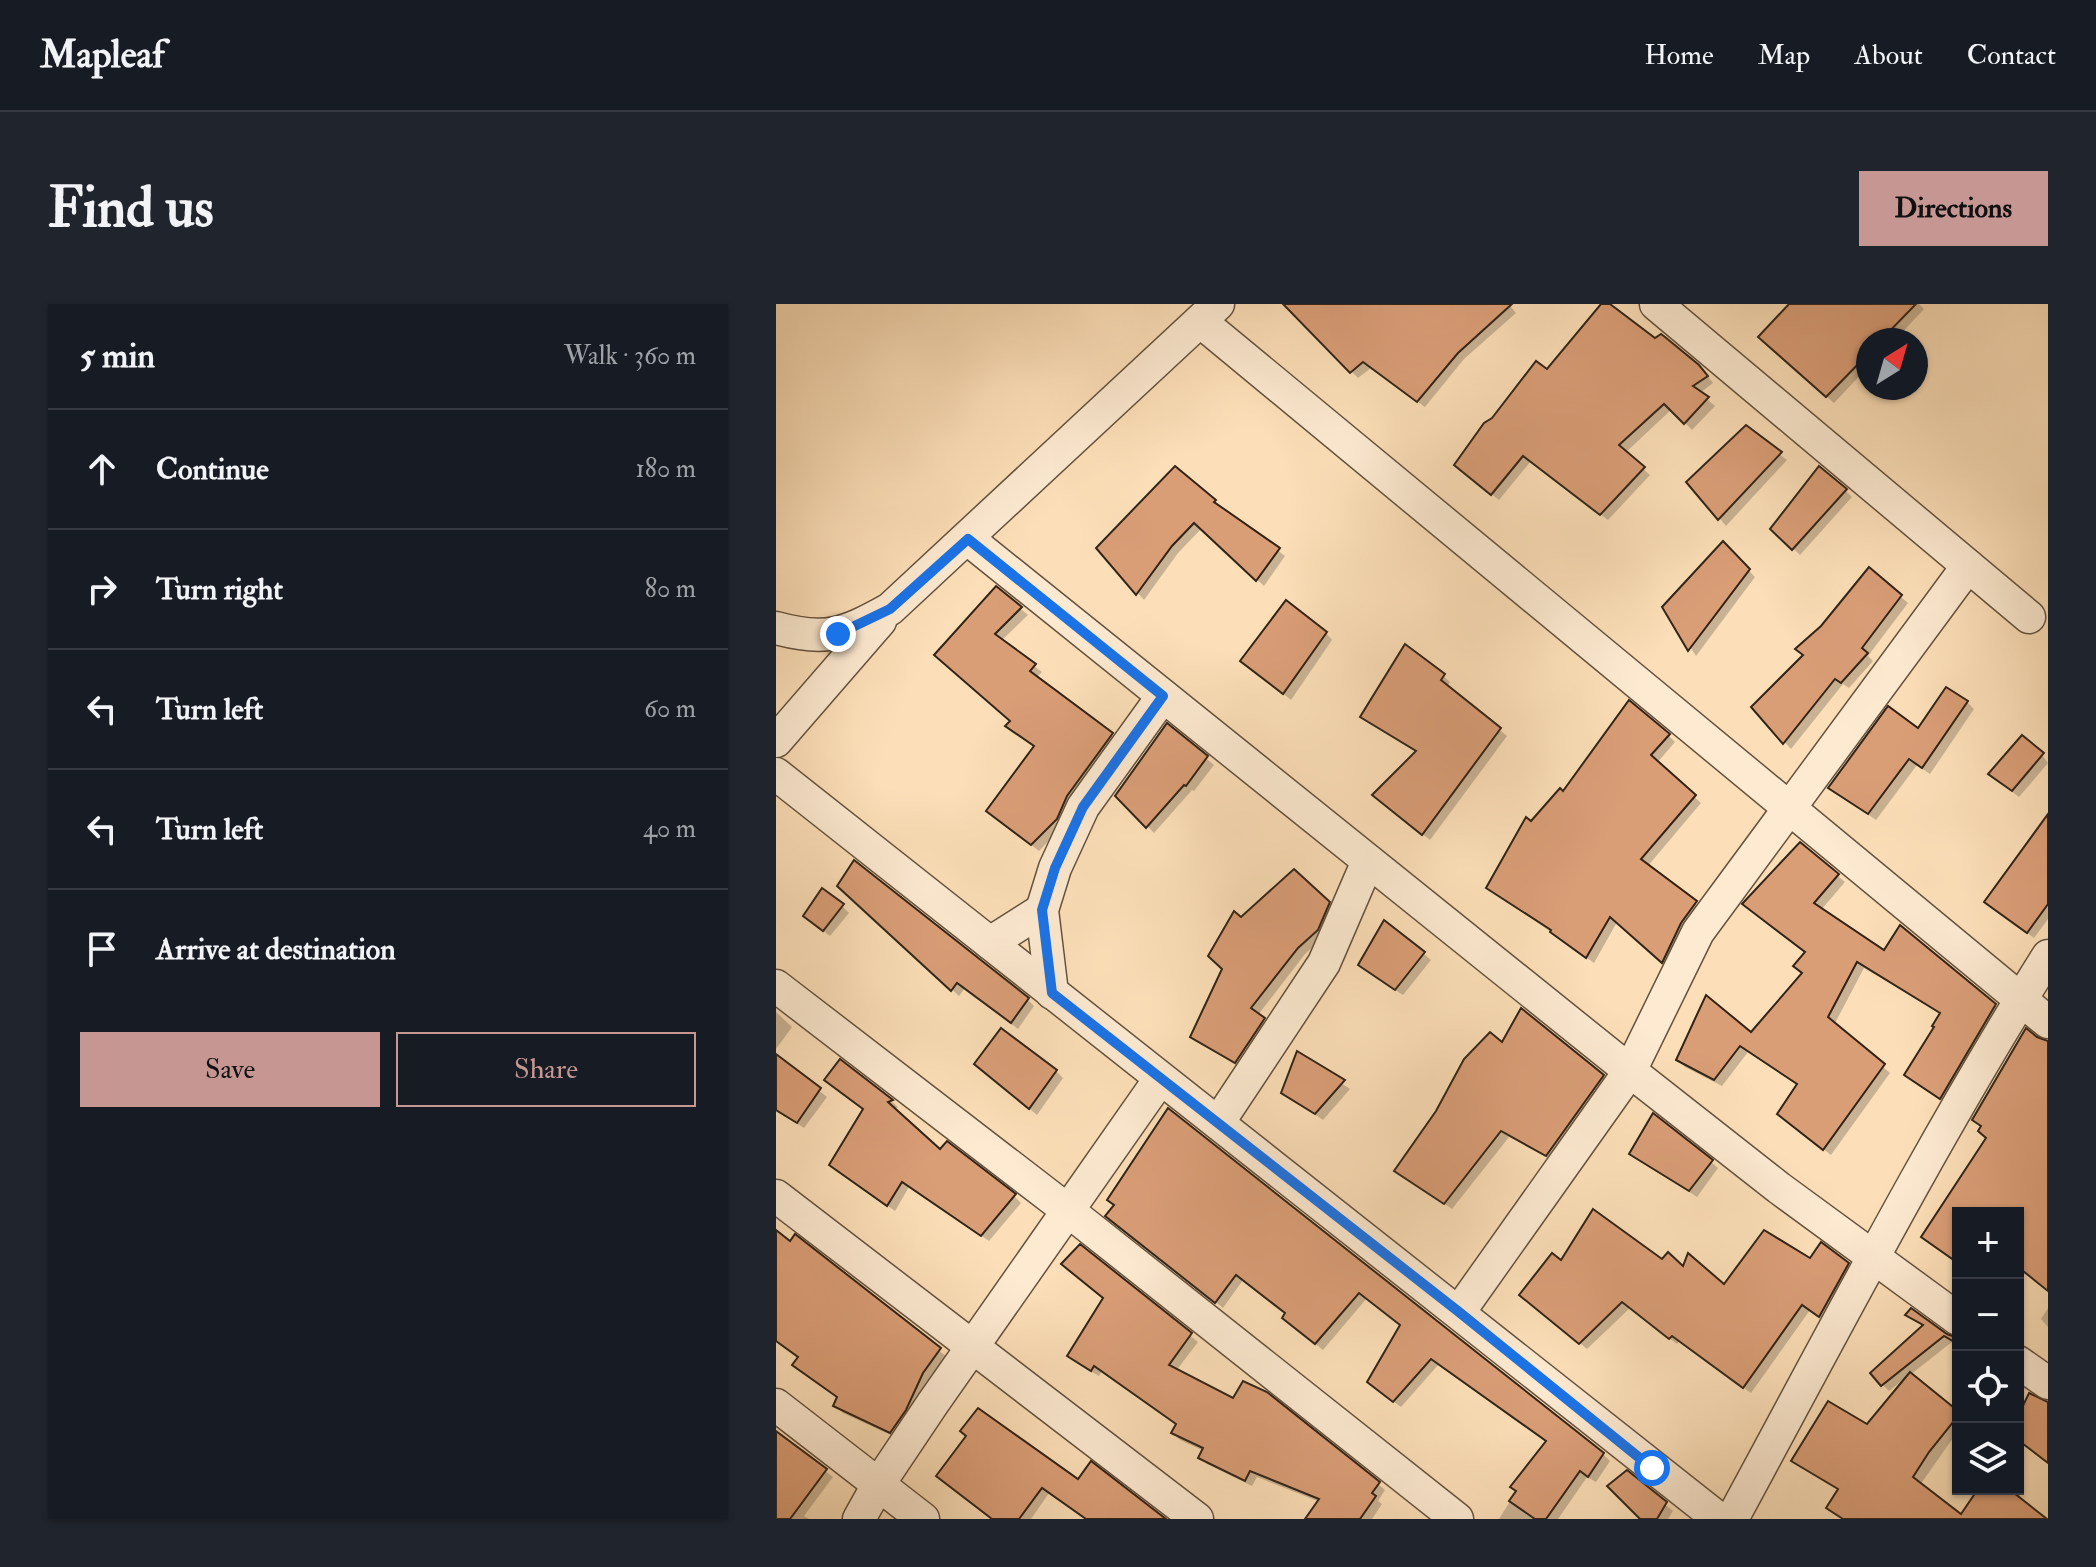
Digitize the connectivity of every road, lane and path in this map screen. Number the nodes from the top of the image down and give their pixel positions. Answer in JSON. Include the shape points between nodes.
{"nodes":[{"id":1,"x":1656,"y":304,"type":"edge"},
{"id":2,"x":1209,"y":312,"type":"edge"},
{"id":3,"x":968,"y":539,"type":"junction"},
{"id":4,"x":1968,"y":566,"type":"junction"},
{"id":5,"x":890,"y":609,"type":"junction"},
{"id":6,"x":2029,"y":617,"type":"dead end"},
{"id":7,"x":776,"y":628,"type":"edge"},
{"id":8,"x":1163,"y":696,"type":"junction"},
{"id":9,"x":776,"y":741,"type":"edge"},
{"id":10,"x":776,"y":774,"type":"edge"},
{"id":11,"x":1788,"y":809,"type":"junction"},
{"id":12,"x":1368,"y":861,"type":"junction"},
{"id":13,"x":1042,"y":910,"type":"junction"},
{"id":14,"x":990,"y":943,"type":"junction"},
{"id":15,"x":2048,"y":956,"type":"edge"},
{"id":16,"x":776,"y":986,"type":"edge"},
{"id":17,"x":1052,"y":993,"type":"junction"},
{"id":18,"x":2020,"y":1000,"type":"junction"},
{"id":19,"x":2048,"y":1022,"type":"edge"},
{"id":20,"x":1630,"y":1071,"type":"junction"},
{"id":21,"x":1160,"y":1079,"type":"junction"},
{"id":22,"x":1218,"y":1123,"type":"junction"},
{"id":23,"x":776,"y":1196,"type":"edge"},
{"id":24,"x":1066,"y":1209,"type":"junction"},
{"id":25,"x":1874,"y":1258,"type":"junction"},
{"id":26,"x":1459,"y":1312,"type":"junction"},
{"id":27,"x":1952,"y":1315,"type":"edge"},
{"id":28,"x":974,"y":1347,"type":"junction"},
{"id":29,"x":2024,"y":1366,"type":"edge"},
{"id":30,"x":2048,"y":1383,"type":"edge"},
{"id":31,"x":776,"y":1405,"type":"edge"},
{"id":32,"x":878,"y":1485,"type":"junction"},
{"id":33,"x":859,"y":1519,"type":"edge"},
{"id":34,"x":923,"y":1519,"type":"edge"},
{"id":35,"x":1197,"y":1519,"type":"edge"},
{"id":36,"x":1457,"y":1519,"type":"edge"},
{"id":37,"x":1719,"y":1519,"type":"edge"},
{"id":38,"x":1732,"y":1519,"type":"edge"}],
"edges":[{"from":1,"to":4,"type":"street"},
{"from":2,"to":3,"type":"street"},
{"from":2,"to":11,"type":"street"},
{"from":3,"to":5,"type":"street"},
{"from":3,"to":8,"type":"street"},
{"from":4,"to":6,"type":"street"},
{"from":4,"to":11,"type":"street"},
{"from":5,"to":7,"type":"street","via":[[838,634],[803,635]]},
{"from":5,"to":9,"type":"street"},
{"from":8,"to":12,"type":"street"},
{"from":8,"to":13,"type":"street","via":[[1083,807]]},
{"from":10,"to":14,"type":"street"},
{"from":11,"to":18,"type":"street"},
{"from":11,"to":20,"type":"street","via":[[1698,932]]},
{"from":12,"to":20,"type":"street"},
{"from":12,"to":22,"type":"street","via":[[1324,963]]},
{"from":13,"to":14,"type":"street"},
{"from":13,"to":17,"type":"street"},
{"from":14,"to":17,"type":"street"},
{"from":15,"to":18,"type":"street"},
{"from":16,"to":24,"type":"street"},
{"from":17,"to":21,"type":"street"},
{"from":18,"to":19,"type":"street"},
{"from":18,"to":25,"type":"street"},
{"from":20,"to":25,"type":"street"},
{"from":20,"to":26,"type":"street"},
{"from":21,"to":22,"type":"street"},
{"from":21,"to":24,"type":"street"},
{"from":22,"to":26,"type":"street"},
{"from":23,"to":28,"type":"street"},
{"from":24,"to":28,"type":"street"},
{"from":24,"to":36,"type":"street"},
{"from":25,"to":27,"type":"street"},
{"from":25,"to":38,"type":"street"},
{"from":26,"to":37,"type":"street"},
{"from":28,"to":32,"type":"street"},
{"from":28,"to":35,"type":"street"},
{"from":29,"to":30,"type":"street"},
{"from":31,"to":32,"type":"street"},
{"from":32,"to":33,"type":"street"},
{"from":32,"to":34,"type":"street"}]}
